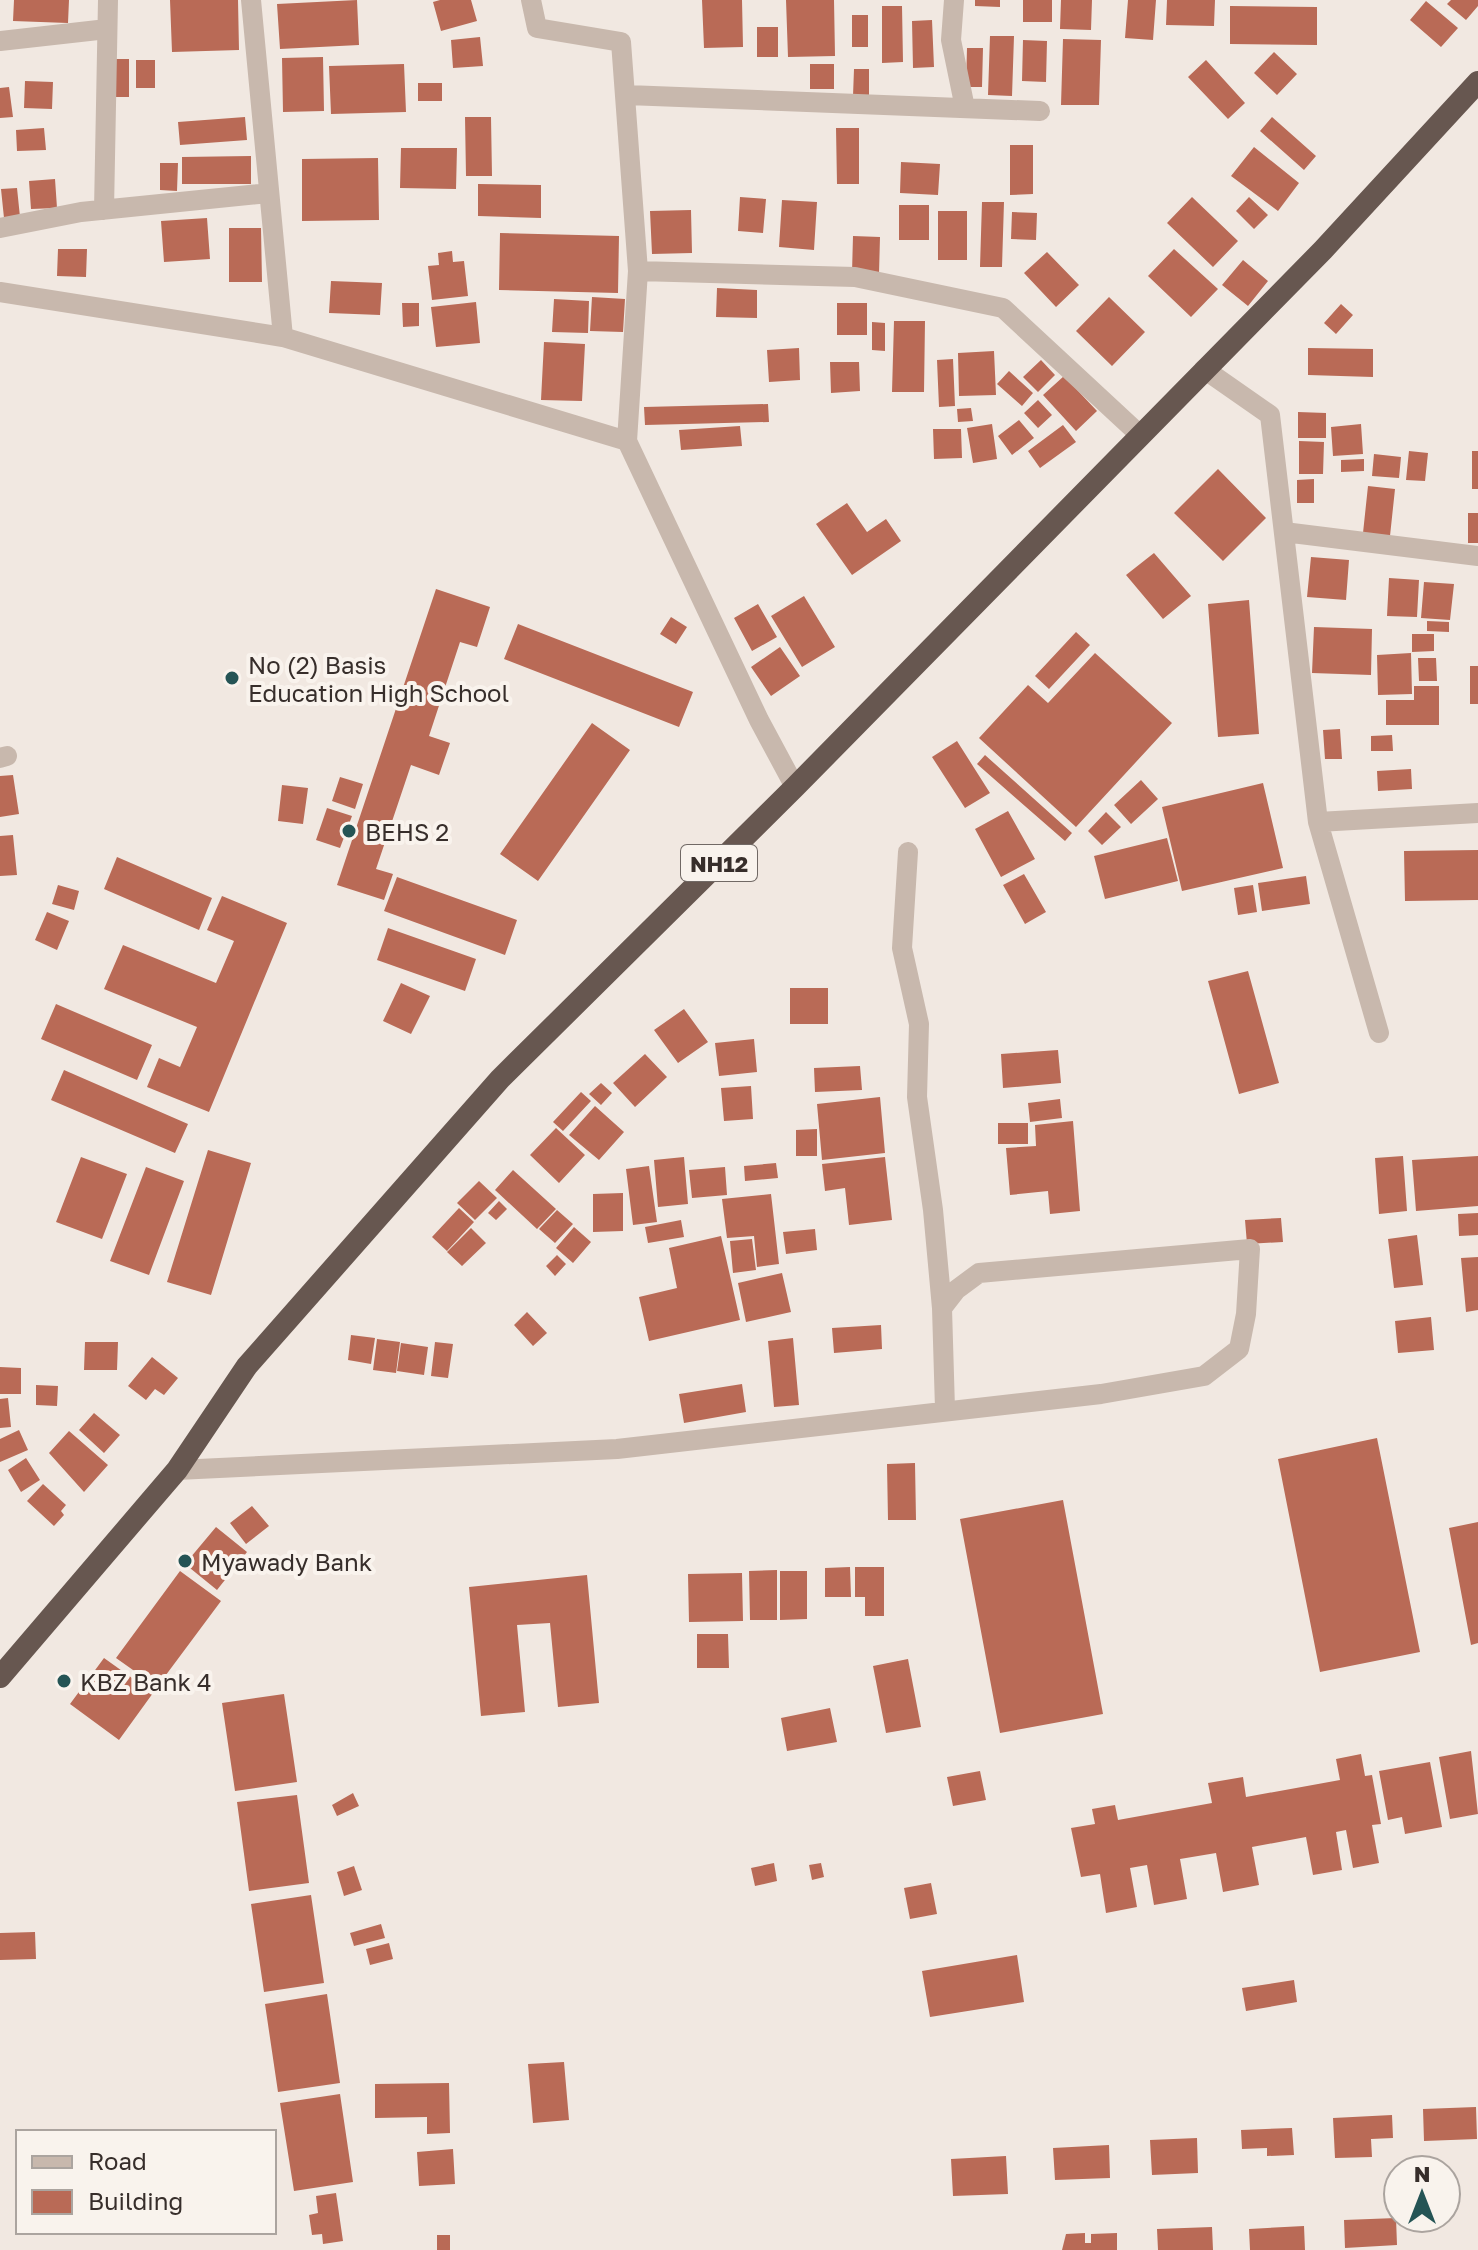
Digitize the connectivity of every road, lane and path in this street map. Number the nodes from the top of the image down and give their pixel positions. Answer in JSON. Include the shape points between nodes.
{"nodes":[{"id":1,"x":108,"y":0,"type":"edge"},
{"id":2,"x":251,"y":0,"type":"edge"},
{"id":3,"x":531,"y":0,"type":"edge"},
{"id":4,"x":954,"y":0,"type":"edge"},
{"id":5,"x":107,"y":29,"type":"junction"},
{"id":6,"x":0,"y":41,"type":"edge"},
{"id":7,"x":1476,"y":88,"type":"edge"},
{"id":8,"x":627,"y":95,"type":"junction"},
{"id":9,"x":965,"y":108,"type":"junction"},
{"id":10,"x":1040,"y":111,"type":"dead end"},
{"id":11,"x":269,"y":193,"type":"junction"},
{"id":12,"x":104,"y":210,"type":"junction"},
{"id":13,"x":0,"y":228,"type":"edge"},
{"id":14,"x":638,"y":271,"type":"junction"},
{"id":15,"x":0,"y":292,"type":"edge"},
{"id":16,"x":283,"y":337,"type":"junction"},
{"id":17,"x":1204,"y":369,"type":"junction"},
{"id":18,"x":1140,"y":435,"type":"junction"},
{"id":19,"x":627,"y":441,"type":"junction"},
{"id":20,"x":1284,"y":532,"type":"junction"},
{"id":21,"x":1478,"y":556,"type":"edge"},
{"id":22,"x":795,"y":787,"type":"junction"},
{"id":23,"x":1478,"y":813,"type":"edge"},
{"id":24,"x":1318,"y":822,"type":"junction"},
{"id":25,"x":908,"y":852,"type":"dead end"},
{"id":26,"x":1379,"y":1033,"type":"dead end"},
{"id":27,"x":942,"y":1308,"type":"junction"},
{"id":28,"x":945,"y":1409,"type":"junction"},
{"id":29,"x":177,"y":1470,"type":"junction"},
{"id":30,"x":0,"y":1677,"type":"edge"}],
"edges":[{"from":1,"to":5,"type":"street"},
{"from":2,"to":11,"type":"street"},
{"from":3,"to":8,"type":"street","via":[[537,28],[621,42]]},
{"from":4,"to":9,"type":"street","via":[[951,40]]},
{"from":5,"to":6,"type":"street"},
{"from":5,"to":12,"type":"street"},
{"from":7,"to":17,"type":"highway","number":"NH12"},
{"from":8,"to":9,"type":"street"},
{"from":8,"to":14,"type":"street"},
{"from":9,"to":10,"type":"street"},
{"from":11,"to":12,"type":"street"},
{"from":11,"to":16,"type":"street"},
{"from":12,"to":13,"type":"street"},
{"from":14,"to":18,"type":"street","via":[[855,277],[1003,308]]},
{"from":14,"to":19,"type":"street"},
{"from":15,"to":16,"type":"street"},
{"from":16,"to":19,"type":"street"},
{"from":17,"to":18,"type":"highway","number":"NH12"},
{"from":17,"to":20,"type":"street","via":[[1270,415]]},
{"from":18,"to":22,"type":"highway","number":"NH12"},
{"from":19,"to":22,"type":"street"},
{"from":20,"to":21,"type":"street"},
{"from":20,"to":24,"type":"street"},
{"from":22,"to":29,"type":"highway","number":"NH12","via":[[500,1079],[247,1366]]},
{"from":23,"to":24,"type":"street"},
{"from":24,"to":26,"type":"street"},
{"from":25,"to":27,"type":"street","via":[[902,948],[919,1024],[917,1097]]},
{"from":27,"to":28,"type":"street"},
{"from":27,"to":28,"type":"street","via":[[979,1273],[1250,1249],[1239,1349],[1204,1376],[1101,1394]]},
{"from":28,"to":29,"type":"street","via":[[617,1449]]},
{"from":29,"to":30,"type":"highway","number":"NH12"}]}
